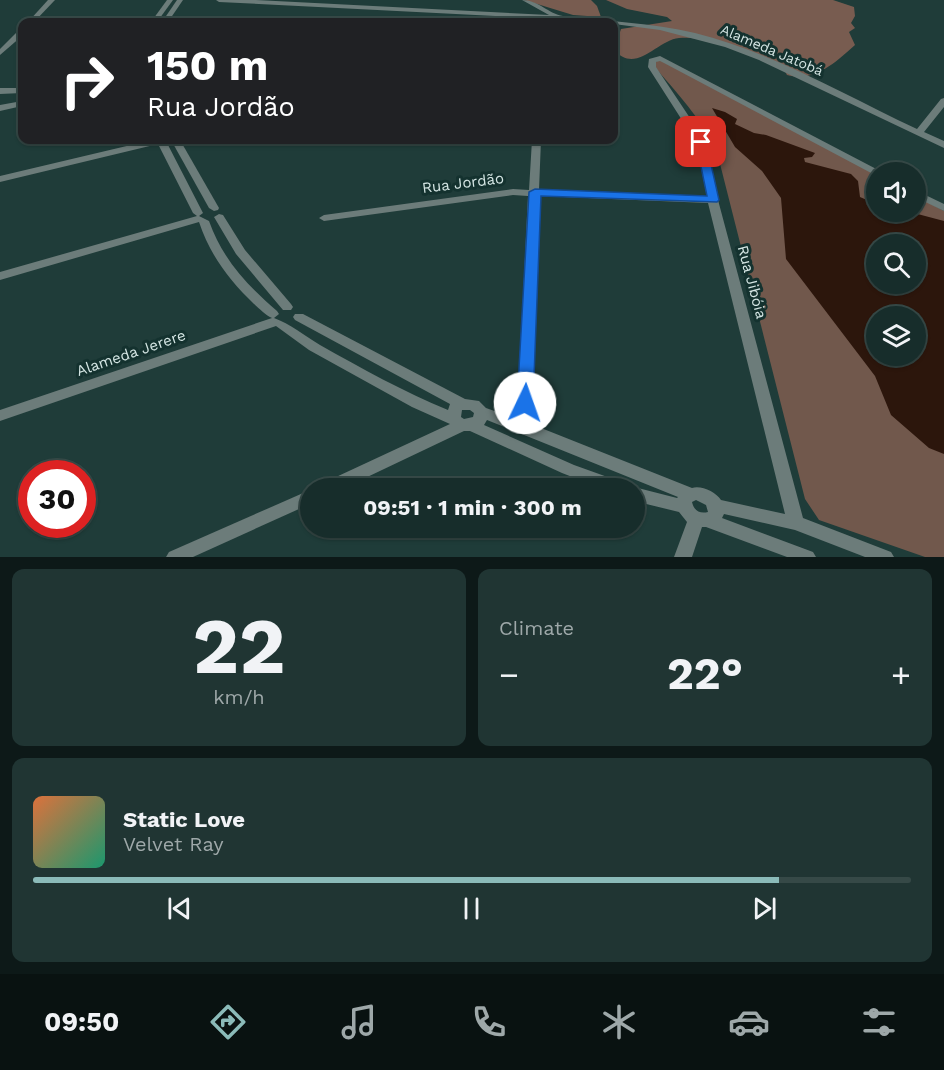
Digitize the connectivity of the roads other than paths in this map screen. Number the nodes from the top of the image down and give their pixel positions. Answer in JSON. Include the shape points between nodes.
{"nodes":[{"id":1,"x":52,"y":0,"type":"edge"},
{"id":2,"x":170,"y":0,"type":"edge"},
{"id":3,"x":180,"y":0,"type":"edge"},
{"id":4,"x":219,"y":0,"type":"edge"},
{"id":5,"x":526,"y":0,"type":"edge"},
{"id":6,"x":264,"y":1,"type":"edge"},
{"id":7,"x":503,"y":15,"type":"junction"},
{"id":8,"x":35,"y":18,"type":"edge"},
{"id":9,"x":157,"y":18,"type":"edge"},
{"id":10,"x":168,"y":18,"type":"edge"},
{"id":11,"x":522,"y":18,"type":"edge"},
{"id":12,"x":558,"y":18,"type":"edge"},
{"id":13,"x":618,"y":21,"type":"edge"},
{"id":14,"x":18,"y":36,"type":"edge"},
{"id":15,"x":0,"y":53,"type":"edge"},
{"id":16,"x":0,"y":92,"type":"edge"},
{"id":17,"x":18,"y":92,"type":"edge"},
{"id":18,"x":944,"y":101,"type":"edge"},
{"id":19,"x":18,"y":105,"type":"edge"},
{"id":20,"x":0,"y":108,"type":"edge"},
{"id":21,"x":919,"y":132,"type":"junction"},
{"id":22,"x":941,"y":141,"type":"edge"},
{"id":23,"x":146,"y":144,"type":"edge"},
{"id":24,"x":160,"y":144,"type":"edge"},
{"id":25,"x":177,"y":144,"type":"edge"},
{"id":26,"x":536,"y":144,"type":"edge"},
{"id":27,"x":866,"y":166,"type":"edge"},
{"id":28,"x":0,"y":179,"type":"edge"},
{"id":29,"x":535,"y":192,"type":"junction"},
{"id":30,"x":926,"y":199,"type":"edge"},
{"id":31,"x":713,"y":200,"type":"junction"},
{"id":32,"x":944,"y":208,"type":"edge"},
{"id":33,"x":216,"y":213,"type":"junction"},
{"id":34,"x":200,"y":218,"type":"junction"},
{"id":35,"x":324,"y":218,"type":"dead end"},
{"id":36,"x":0,"y":276,"type":"edge"},
{"id":37,"x":287,"y":307,"type":"junction"},
{"id":38,"x":299,"y":317,"type":"junction"},
{"id":39,"x":276,"y":320,"type":"junction"},
{"id":40,"x":462,"y":404,"type":"junction"},
{"id":41,"x":481,"y":412,"type":"junction"},
{"id":42,"x":0,"y":416,"type":"edge"},
{"id":43,"x":462,"y":423,"type":"junction"},
{"id":44,"x":524,"y":427,"type":"junction"},
{"id":45,"x":350,"y":478,"type":"edge"},
{"id":46,"x":592,"y":478,"type":"edge"},
{"id":47,"x":645,"y":497,"type":"edge"},
{"id":48,"x":300,"y":501,"type":"edge"},
{"id":49,"x":699,"y":509,"type":"junction"},
{"id":50,"x":796,"y":523,"type":"junction"},
{"id":51,"x":175,"y":557,"type":"edge"},
{"id":52,"x":683,"y":557,"type":"edge"},
{"id":53,"x":807,"y":557,"type":"edge"},
{"id":54,"x":885,"y":557,"type":"edge"}],
"edges":[{"from":1,"to":8,"type":"street"},
{"from":2,"to":9,"type":"street"},
{"from":3,"to":10,"type":"street"},
{"from":4,"to":6,"type":"street","name":"Alameda Jatobá"},
{"from":5,"to":7,"type":"street"},
{"from":5,"to":12,"type":"street"},
{"from":6,"to":7,"type":"street","name":"Alameda Jatobá"},
{"from":7,"to":11,"type":"street","name":"Alameda Jatobá"},
{"from":13,"to":21,"type":"street","name":"Alameda Jatobá","via":[[713,39]]},
{"from":14,"to":15,"type":"street"},
{"from":16,"to":17,"type":"street"},
{"from":18,"to":21,"type":"street"},
{"from":19,"to":20,"type":"street"},
{"from":21,"to":22,"type":"street","name":"Alameda Jatobá"},
{"from":23,"to":28,"type":"street"},
{"from":24,"to":34,"type":"street"},
{"from":25,"to":33,"type":"street"},
{"from":26,"to":29,"type":"street"},
{"from":27,"to":31,"type":"street","name":"Rua Jibóia","via":[[667,61],[652,61],[652,67],[701,142]]},
{"from":29,"to":31,"type":"street","name":"Rua Jordão"},
{"from":29,"to":35,"type":"street","name":"Rua Jordão"},
{"from":29,"to":44,"type":"street"},
{"from":30,"to":32,"type":"street"},
{"from":31,"to":50,"type":"street","name":"Rua Jibóia"},
{"from":33,"to":34,"type":"street"},
{"from":33,"to":37,"type":"street","via":[[240,252]]},
{"from":34,"to":36,"type":"street"},
{"from":34,"to":39,"type":"street","via":[[223,263]]},
{"from":37,"to":38,"type":"street","via":[[297,310]]},
{"from":37,"to":39,"type":"street"},
{"from":38,"to":39,"type":"street","via":[[289,324]]},
{"from":38,"to":40,"type":"street"},
{"from":39,"to":42,"type":"street","name":"Alameda Jerere"},
{"from":39,"to":43,"type":"street","via":[[314,347]]},
{"from":40,"to":41,"type":"street","via":[[474,405]]},
{"from":40,"to":43,"type":"street","via":[[456,407]]},
{"from":41,"to":43,"type":"street","via":[[480,420]]},
{"from":41,"to":44,"type":"street"},
{"from":43,"to":45,"type":"street"},
{"from":43,"to":46,"type":"street"},
{"from":44,"to":49,"type":"street"},
{"from":47,"to":49,"type":"street"},
{"from":48,"to":51,"type":"street"},
{"from":49,"to":50,"type":"street"},
{"from":49,"to":52,"type":"street"},
{"from":49,"to":53,"type":"street"},
{"from":50,"to":54,"type":"street"}]}
